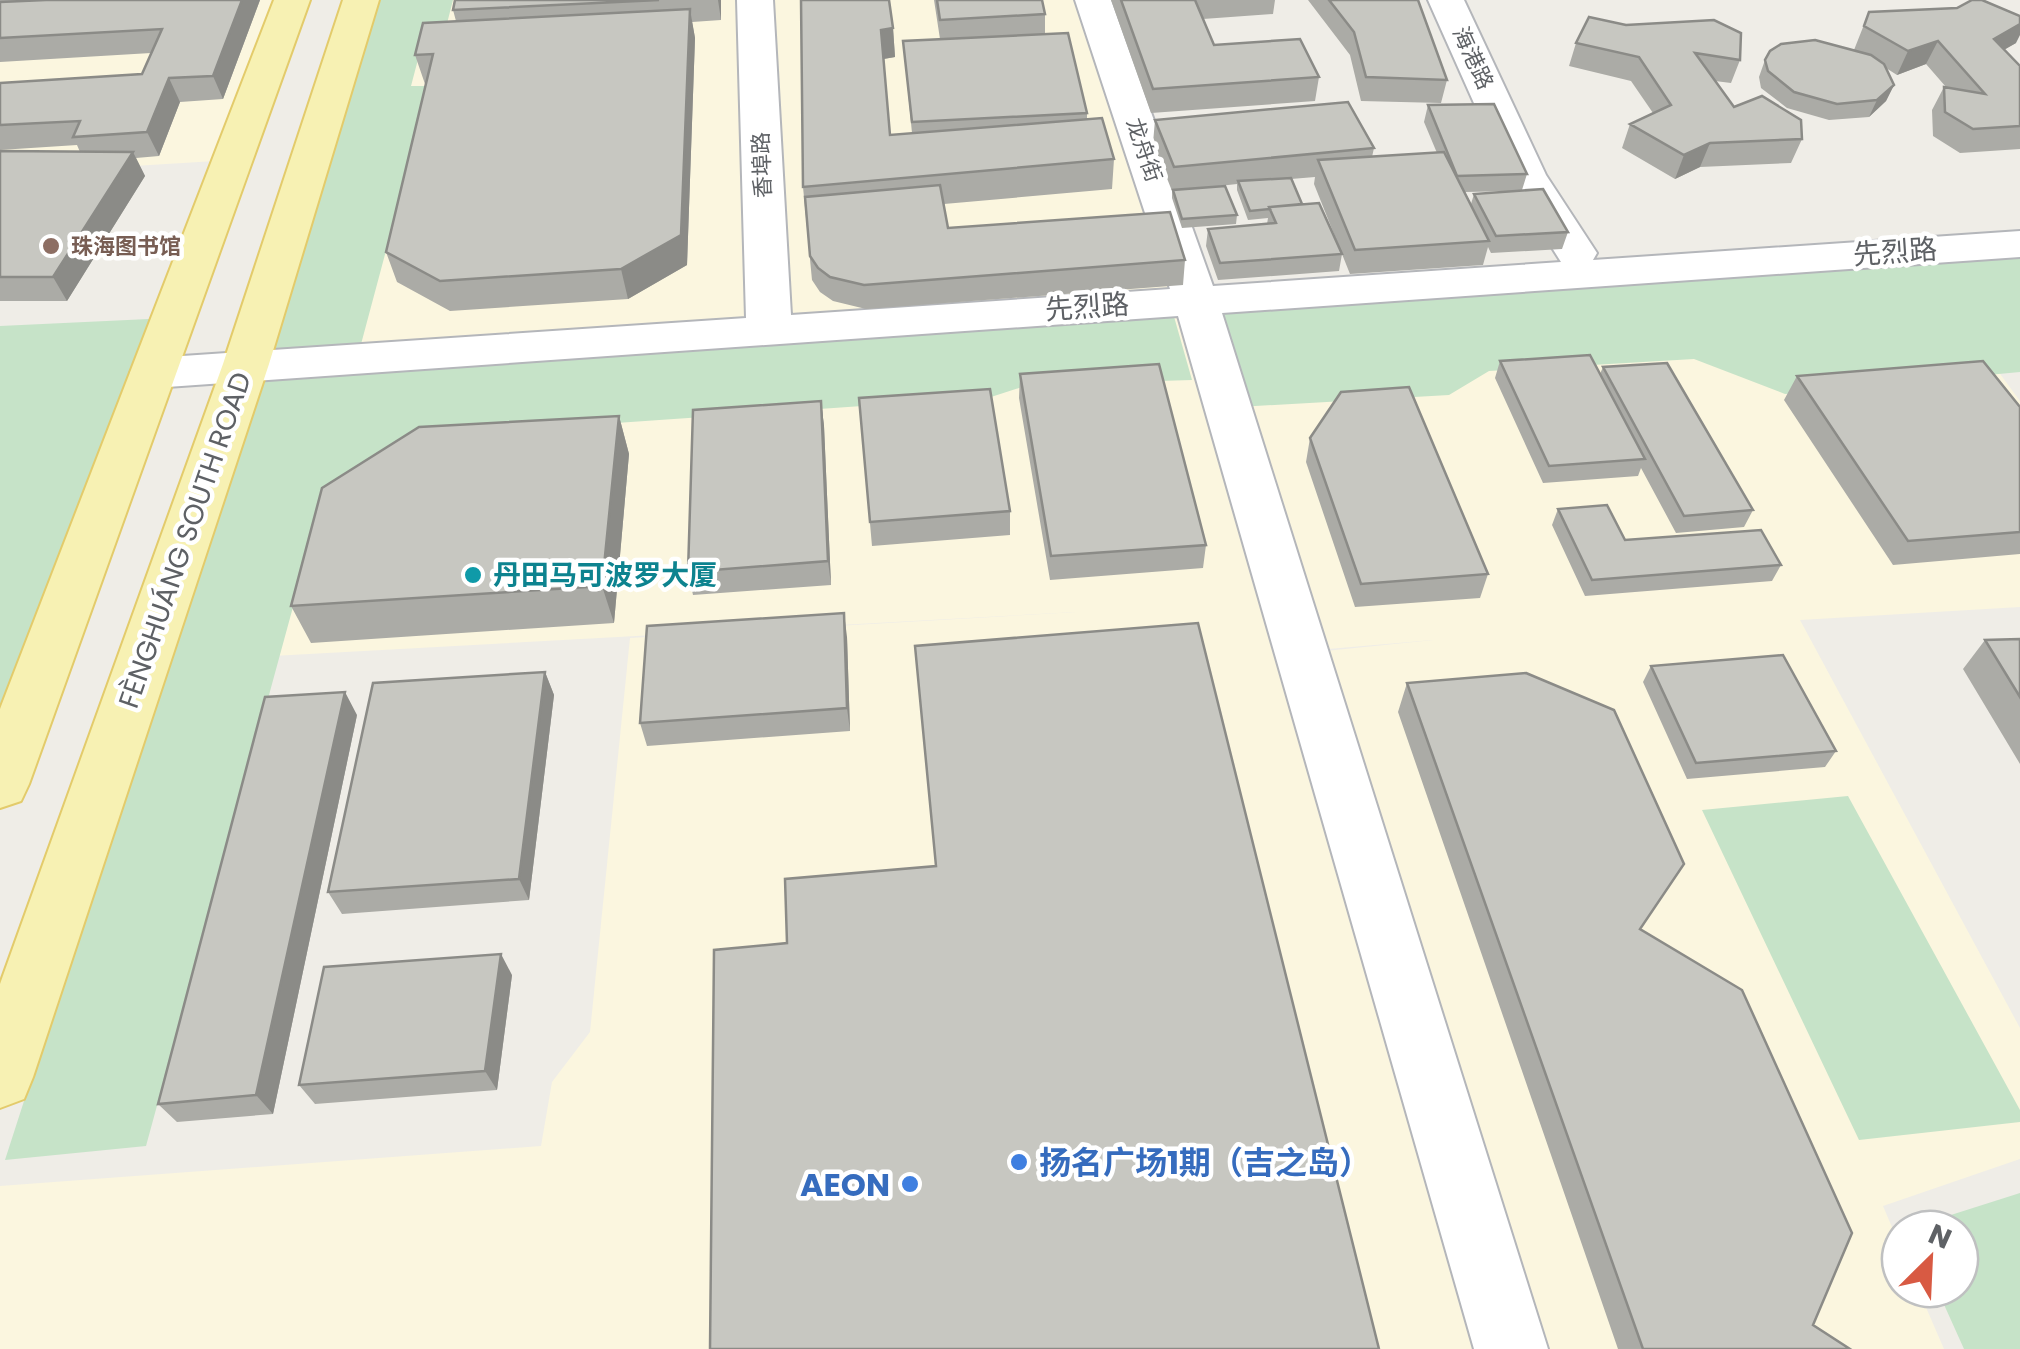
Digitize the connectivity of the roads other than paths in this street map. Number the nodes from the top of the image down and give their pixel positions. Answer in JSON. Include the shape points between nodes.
{"nodes":[{"id":1,"x":292,"y":0,"type":"edge"},
{"id":2,"x":361,"y":0,"type":"edge"},
{"id":3,"x":755,"y":0,"type":"edge"},
{"id":4,"x":1093,"y":0,"type":"edge"},
{"id":5,"x":1446,"y":0,"type":"edge"},
{"id":6,"x":2020,"y":244,"type":"edge"},
{"id":7,"x":1589,"y":272,"type":"junction"},
{"id":8,"x":1196,"y":300,"type":"junction"},
{"id":9,"x":769,"y":330,"type":"junction"},
{"id":10,"x":246,"y":364,"type":"junction"},
{"id":11,"x":153,"y":372,"type":"junction"},
{"id":12,"x":0,"y":784,"type":"edge"},
{"id":13,"x":0,"y":1078,"type":"edge"},
{"id":14,"x":1511,"y":1349,"type":"edge"}],
"edges":[{"from":1,"to":11,"type":"main road"},
{"from":2,"to":10,"type":"main road","name":"FÈNGHUÁNG SOUTH ROAD"},
{"from":3,"to":9,"type":"street","name":"香埠路"},
{"from":4,"to":8,"type":"street","name":"龙舟街"},
{"from":5,"to":7,"type":"street","name":"海港路","via":[[1526,175]]},
{"from":6,"to":7,"type":"street","name":"先烈路"},
{"from":7,"to":8,"type":"street","name":"先烈路"},
{"from":8,"to":9,"type":"street","name":"先烈路"},
{"from":8,"to":14,"type":"street","name":"龙舟街"},
{"from":9,"to":10,"type":"street","name":"先烈路"},
{"from":10,"to":11,"type":"street","name":"先烈路"},
{"from":10,"to":13,"type":"main road","name":"FÈNGHUÁNG SOUTH ROAD"},
{"from":11,"to":12,"type":"main road"}]}
